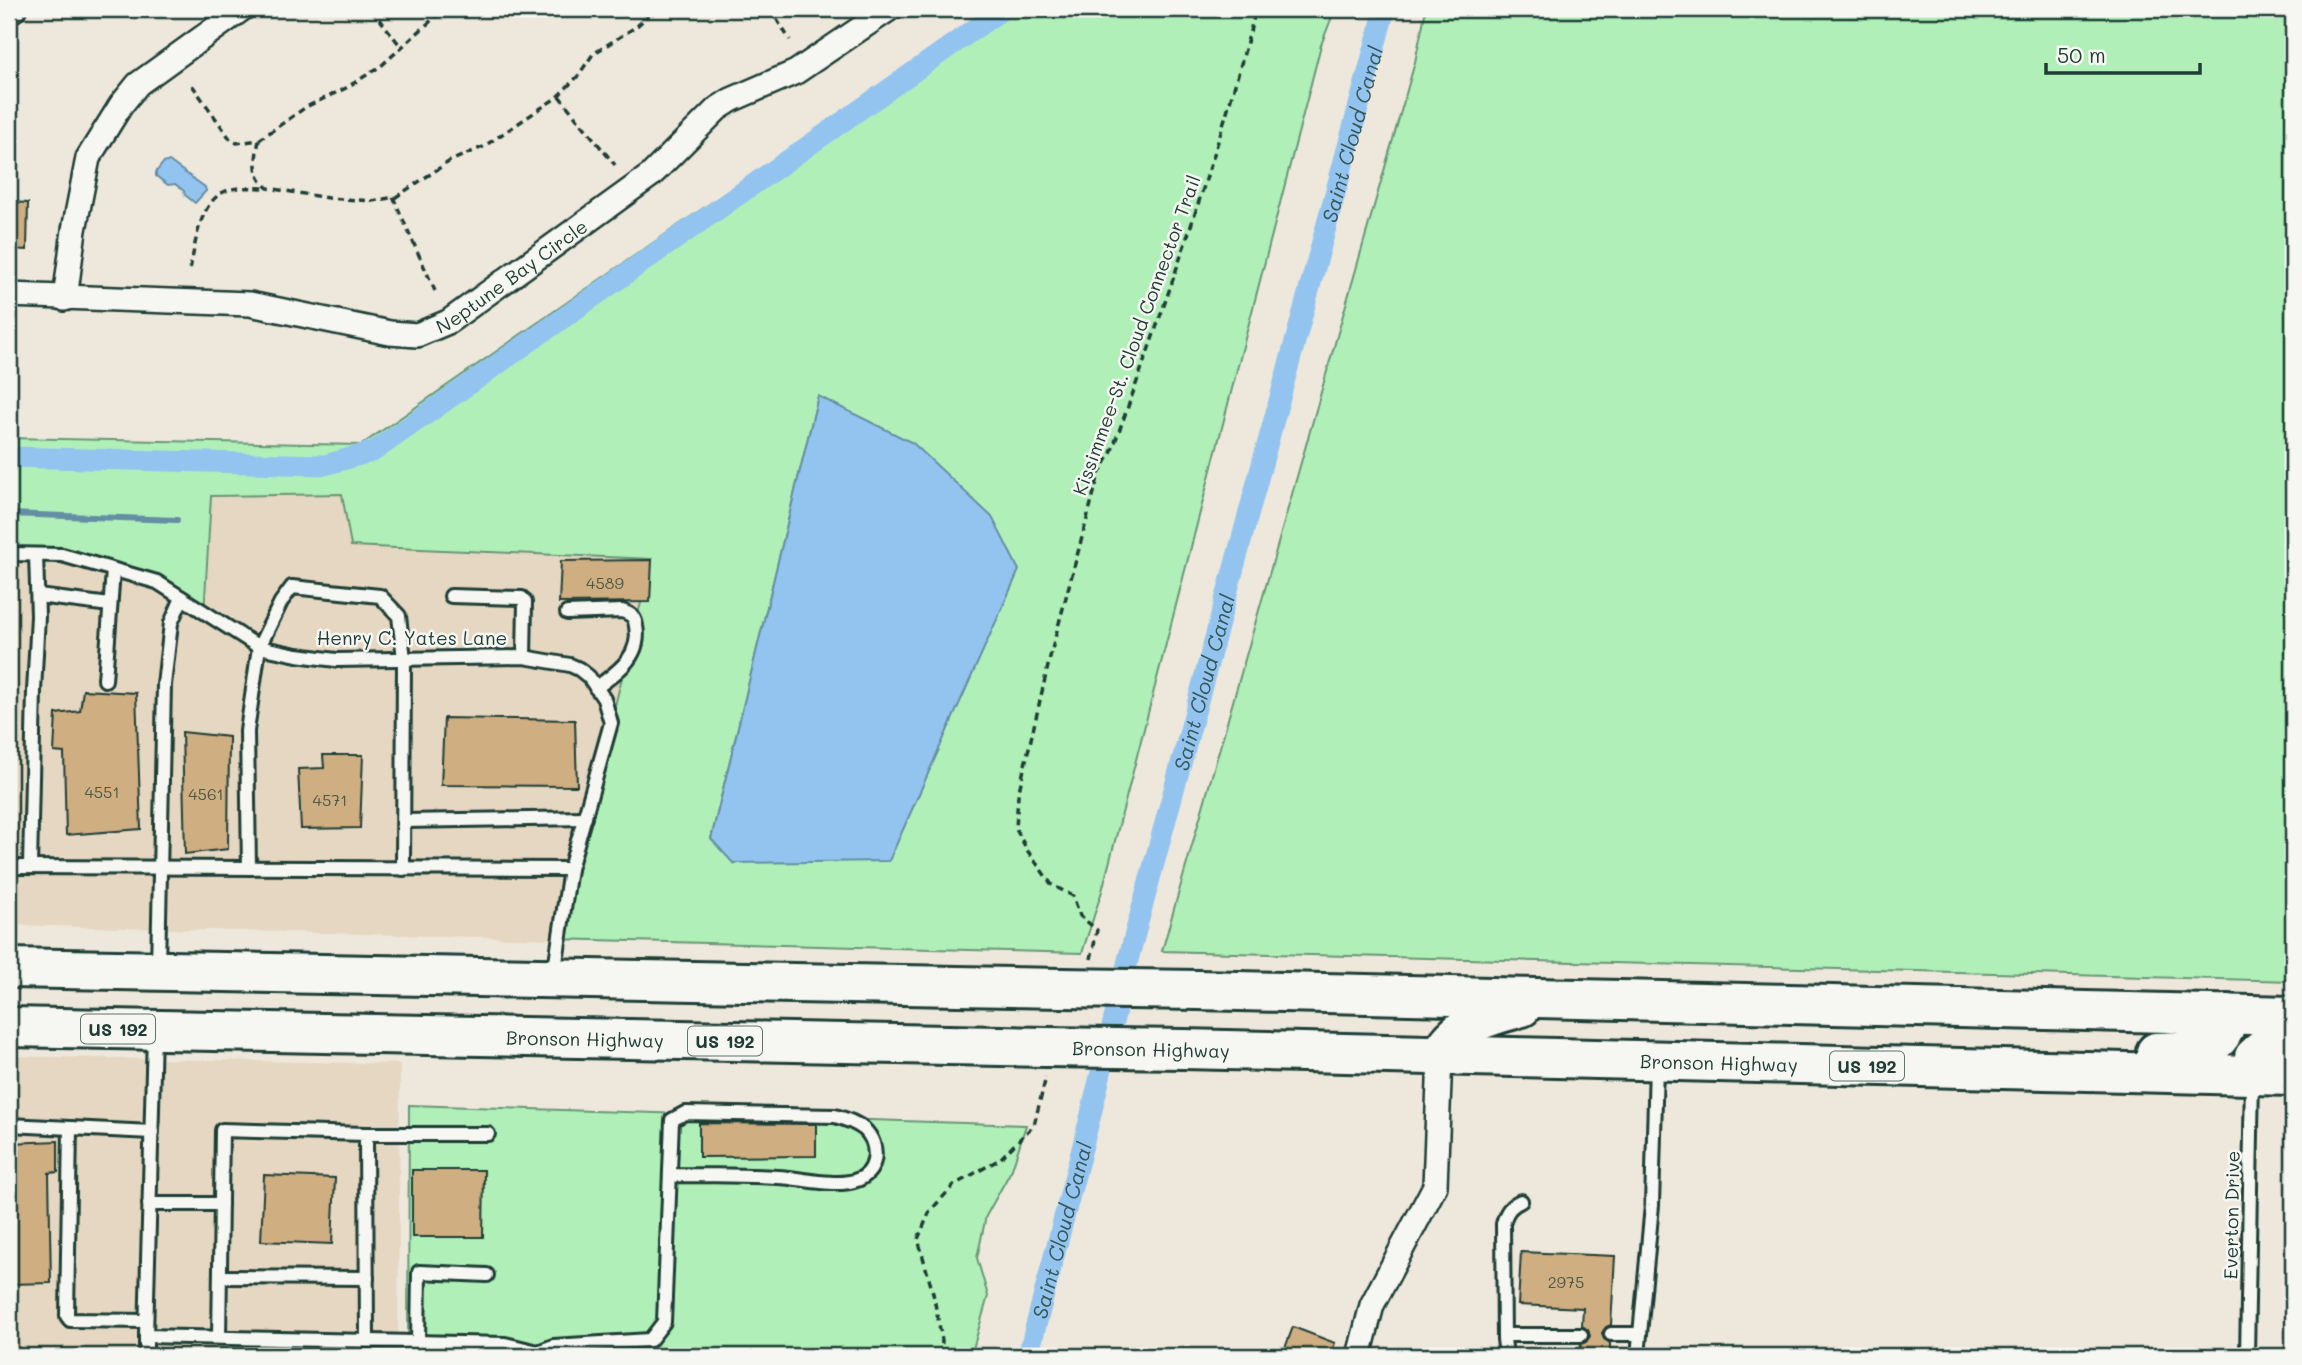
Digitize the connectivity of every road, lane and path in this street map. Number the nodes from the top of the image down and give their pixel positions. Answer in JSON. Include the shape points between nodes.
{"nodes":[{"id":1,"x":14,"y":9,"type":"edge"},
{"id":2,"x":242,"y":9,"type":"edge"},
{"id":3,"x":372,"y":9,"type":"edge"},
{"id":4,"x":444,"y":9,"type":"edge"},
{"id":5,"x":655,"y":9,"type":"edge"},
{"id":6,"x":770,"y":9,"type":"edge"},
{"id":7,"x":889,"y":9,"type":"edge"},
{"id":8,"x":1256,"y":9,"type":"edge"},
{"id":9,"x":9,"y":12,"type":"edge"},
{"id":10,"x":790,"y":40,"type":"dead end"},
{"id":11,"x":401,"y":48,"type":"junction"},
{"id":12,"x":192,"y":85,"type":"dead end"},
{"id":13,"x":558,"y":96,"type":"junction"},
{"id":14,"x":259,"y":139,"type":"junction"},
{"id":15,"x":615,"y":165,"type":"dead end"},
{"id":16,"x":268,"y":188,"type":"junction"},
{"id":17,"x":393,"y":197,"type":"junction"},
{"id":18,"x":190,"y":269,"type":"dead end"},
{"id":19,"x":435,"y":291,"type":"dead end"},
{"id":20,"x":9,"y":295,"type":"edge"},
{"id":21,"x":65,"y":299,"type":"junction"},
{"id":22,"x":9,"y":554,"type":"edge"},
{"id":23,"x":36,"y":555,"type":"junction"},
{"id":24,"x":113,"y":569,"type":"junction"},
{"id":25,"x":38,"y":596,"type":"junction"},
{"id":26,"x":451,"y":596,"type":"dead end"},
{"id":27,"x":182,"y":598,"type":"junction"},
{"id":28,"x":110,"y":605,"type":"junction"},
{"id":29,"x":567,"y":613,"type":"dead end"},
{"id":30,"x":259,"y":647,"type":"junction"},
{"id":31,"x":524,"y":657,"type":"junction"},
{"id":32,"x":404,"y":659,"type":"junction"},
{"id":33,"x":105,"y":681,"type":"dead end"},
{"id":34,"x":596,"y":688,"type":"junction"},
{"id":35,"x":585,"y":818,"type":"junction"},
{"id":36,"x":404,"y":821,"type":"junction"},
{"id":37,"x":9,"y":867,"type":"edge"},
{"id":38,"x":30,"y":867,"type":"junction"},
{"id":39,"x":160,"y":868,"type":"junction"},
{"id":40,"x":249,"y":868,"type":"junction"},
{"id":41,"x":403,"y":869,"type":"junction"},
{"id":42,"x":570,"y":869,"type":"junction"},
{"id":43,"x":1097,"y":930,"type":"dead end"},
{"id":44,"x":9,"y":968,"type":"edge"},
{"id":45,"x":158,"y":970,"type":"junction"},
{"id":46,"x":554,"y":978,"type":"junction"},
{"id":47,"x":1548,"y":999,"type":"junction"},
{"id":48,"x":2228,"y":1014,"type":"junction"},
{"id":49,"x":2293,"y":1016,"type":"edge"},
{"id":50,"x":9,"y":1027,"type":"edge"},
{"id":51,"x":154,"y":1030,"type":"junction"},
{"id":52,"x":307,"y":1032,"type":"junction"},
{"id":53,"x":2293,"y":1035,"type":"edge"},
{"id":54,"x":1440,"y":1056,"type":"junction"},
{"id":55,"x":1656,"y":1061,"type":"junction"},
{"id":56,"x":1965,"y":1068,"type":"junction"},
{"id":57,"x":2253,"y":1075,"type":"junction"},
{"id":58,"x":2293,"y":1076,"type":"edge"},
{"id":59,"x":9,"y":1125,"type":"edge"},
{"id":60,"x":1034,"y":1125,"type":"dead end"},
{"id":61,"x":70,"y":1128,"type":"junction"},
{"id":62,"x":152,"y":1132,"type":"junction"},
{"id":63,"x":366,"y":1134,"type":"junction"},
{"id":64,"x":488,"y":1135,"type":"dead end"},
{"id":65,"x":670,"y":1175,"type":"junction"},
{"id":66,"x":1521,"y":1201,"type":"dead end"},
{"id":67,"x":149,"y":1203,"type":"junction"},
{"id":68,"x":221,"y":1204,"type":"junction"},
{"id":69,"x":487,"y":1275,"type":"dead end"},
{"id":70,"x":220,"y":1276,"type":"junction"},
{"id":71,"x":367,"y":1278,"type":"junction"},
{"id":72,"x":146,"y":1321,"type":"junction"},
{"id":73,"x":1611,"y":1334,"type":"dead end"},
{"id":74,"x":1640,"y":1334,"type":"junction"},
{"id":75,"x":1504,"y":1335,"type":"junction"},
{"id":76,"x":1581,"y":1335,"type":"dead end"},
{"id":77,"x":146,"y":1336,"type":"junction"},
{"id":78,"x":219,"y":1338,"type":"junction"},
{"id":79,"x":367,"y":1340,"type":"junction"},
{"id":80,"x":418,"y":1342,"type":"junction"},
{"id":81,"x":538,"y":1354,"type":"edge"},
{"id":82,"x":146,"y":1356,"type":"edge"},
{"id":83,"x":941,"y":1356,"type":"edge"},
{"id":84,"x":1359,"y":1356,"type":"edge"},
{"id":85,"x":1507,"y":1356,"type":"edge"},
{"id":86,"x":1638,"y":1356,"type":"edge"},
{"id":87,"x":2247,"y":1356,"type":"edge"}],
"edges":[{"from":1,"to":9,"type":"street"},
{"from":2,"to":21,"type":"street","via":[[138,84],[121,105],[89,158]]},
{"from":3,"to":11,"type":"path"},
{"from":4,"to":11,"type":"path"},
{"from":5,"to":13,"type":"path","via":[[593,54]]},
{"from":6,"to":10,"type":"path"},
{"from":7,"to":21,"type":"street","name":"Neptune Bay Circle","via":[[796,72],[717,109],[651,175],[448,322],[417,335],[250,304]]},
{"from":8,"to":43,"type":"path","name":"Kissimmee-St. Cloud Connector Trail","via":[[1166,303],[1111,453],[1099,474],[1018,794],[1016,829],[1027,850],[1052,885],[1073,896],[1080,916]]},
{"from":11,"to":14,"type":"path","via":[[346,88],[306,107]]},
{"from":12,"to":14,"type":"path","via":[[231,140]]},
{"from":13,"to":15,"type":"path"},
{"from":13,"to":17,"type":"path","via":[[483,148],[450,161]]},
{"from":14,"to":16,"type":"path","via":[[255,163]]},
{"from":16,"to":17,"type":"path","via":[[328,198],[372,201]]},
{"from":16,"to":18,"type":"path","via":[[232,189],[212,202],[199,228]]},
{"from":17,"to":19,"type":"path"},
{"from":20,"to":21,"type":"street","name":"Neptune Bay Circle"},
{"from":22,"to":23,"type":"lane","name":"Henry C. Yates Lane"},
{"from":23,"to":24,"type":"lane","name":"Henry C. Yates Lane","via":[[62,555]]},
{"from":23,"to":25,"type":"lane"},
{"from":24,"to":27,"type":"lane","name":"Henry C. Yates Lane","via":[[157,582]]},
{"from":24,"to":28,"type":"lane"},
{"from":25,"to":28,"type":"lane"},
{"from":25,"to":38,"type":"lane"},
{"from":26,"to":31,"type":"lane","via":[[522,598]]},
{"from":27,"to":30,"type":"lane","name":"Henry C. Yates Lane"},
{"from":27,"to":39,"type":"lane","via":[[171,623],[164,685]]},
{"from":28,"to":33,"type":"lane"},
{"from":29,"to":34,"type":"lane","via":[[622,611],[634,619],[637,638],[629,660]]},
{"from":30,"to":32,"type":"lane","name":"Henry C. Yates Lane","via":[[336,660]]},
{"from":30,"to":32,"type":"lane","via":[[292,587],[380,596],[399,616]]},
{"from":30,"to":40,"type":"lane","via":[[247,731]]},
{"from":31,"to":32,"type":"lane","name":"Henry C. Yates Lane"},
{"from":31,"to":34,"type":"lane","name":"Henry C. Yates Lane","via":[[570,665]]},
{"from":32,"to":36,"type":"lane"},
{"from":34,"to":35,"type":"lane","name":"Henry C. Yates Lane","via":[[611,723]]},
{"from":35,"to":36,"type":"lane"},
{"from":35,"to":42,"type":"lane","name":"Henry C. Yates Lane"},
{"from":36,"to":41,"type":"lane"},
{"from":37,"to":38,"type":"lane"},
{"from":38,"to":39,"type":"lane"},
{"from":39,"to":40,"type":"lane"},
{"from":39,"to":45,"type":"lane"},
{"from":40,"to":41,"type":"lane"},
{"from":41,"to":42,"type":"lane"},
{"from":42,"to":46,"type":"lane","name":"Henry C. Yates Lane"},
{"from":44,"to":45,"type":"highway"},
{"from":45,"to":46,"type":"highway"},
{"from":46,"to":47,"type":"highway","bridge":true},
{"from":46,"to":52,"type":"highway","via":[[534,1002],[510,1017],[388,1020]]},
{"from":47,"to":48,"type":"highway"},
{"from":47,"to":54,"type":"highway","via":[[1468,1025],[1456,1033]]},
{"from":48,"to":49,"type":"highway"},
{"from":48,"to":56,"type":"highway","via":[[2226,1030],[2217,1042],[2198,1050],[2118,1054],[2007,1051]]},
{"from":50,"to":51,"type":"highway","name":"Bronson Highway","number":"US 192"},
{"from":51,"to":52,"type":"highway","name":"Bronson Highway","number":"US 192"},
{"from":51,"to":62,"type":"lane"},
{"from":52,"to":54,"type":"highway","name":"Bronson Highway","number":"US 192","bridge":true},
{"from":53,"to":57,"type":"highway","via":[[2269,1043],[2254,1057]]},
{"from":54,"to":55,"type":"highway","name":"Bronson Highway","number":"US 192"},
{"from":54,"to":84,"type":"street","via":[[1435,1186],[1372,1306]]},
{"from":55,"to":56,"type":"highway","name":"Bronson Highway","number":"US 192"},
{"from":55,"to":74,"type":"lane","via":[[1652,1205]]},
{"from":56,"to":57,"type":"highway","name":"Bronson Highway","number":"US 192"},
{"from":57,"to":58,"type":"highway","name":"Bronson Highway","number":"US 192"},
{"from":57,"to":87,"type":"lane","name":"Everton Drive"},
{"from":59,"to":61,"type":"lane"},
{"from":60,"to":83,"type":"path","via":[[1000,1159],[954,1185],[930,1211],[918,1238],[942,1340]]},
{"from":61,"to":62,"type":"lane"},
{"from":61,"to":72,"type":"lane","via":[[67,1316],[70,1320]]},
{"from":62,"to":67,"type":"lane"},
{"from":63,"to":64,"type":"lane"},
{"from":63,"to":68,"type":"lane","via":[[222,1130]]},
{"from":63,"to":71,"type":"lane"},
{"from":65,"to":65,"type":"lane","via":[[672,1119],[685,1114],[835,1116],[867,1131],[876,1149],[867,1175],[853,1182]]},
{"from":65,"to":81,"type":"lane","via":[[664,1322],[650,1340],[553,1346]]},
{"from":66,"to":75,"type":"lane","via":[[1511,1205],[1503,1224]]},
{"from":67,"to":68,"type":"lane"},
{"from":67,"to":72,"type":"lane"},
{"from":68,"to":70,"type":"lane"},
{"from":69,"to":80,"type":"lane","via":[[419,1272]]},
{"from":70,"to":71,"type":"lane"},
{"from":70,"to":78,"type":"lane"},
{"from":71,"to":79,"type":"lane"},
{"from":72,"to":77,"type":"lane"},
{"from":73,"to":74,"type":"lane"},
{"from":74,"to":86,"type":"lane"},
{"from":75,"to":76,"type":"lane"},
{"from":75,"to":85,"type":"lane"},
{"from":77,"to":78,"type":"lane"},
{"from":77,"to":82,"type":"lane"},
{"from":78,"to":79,"type":"lane"},
{"from":79,"to":80,"type":"lane"},
{"from":80,"to":81,"type":"lane","via":[[505,1343]]}]}
